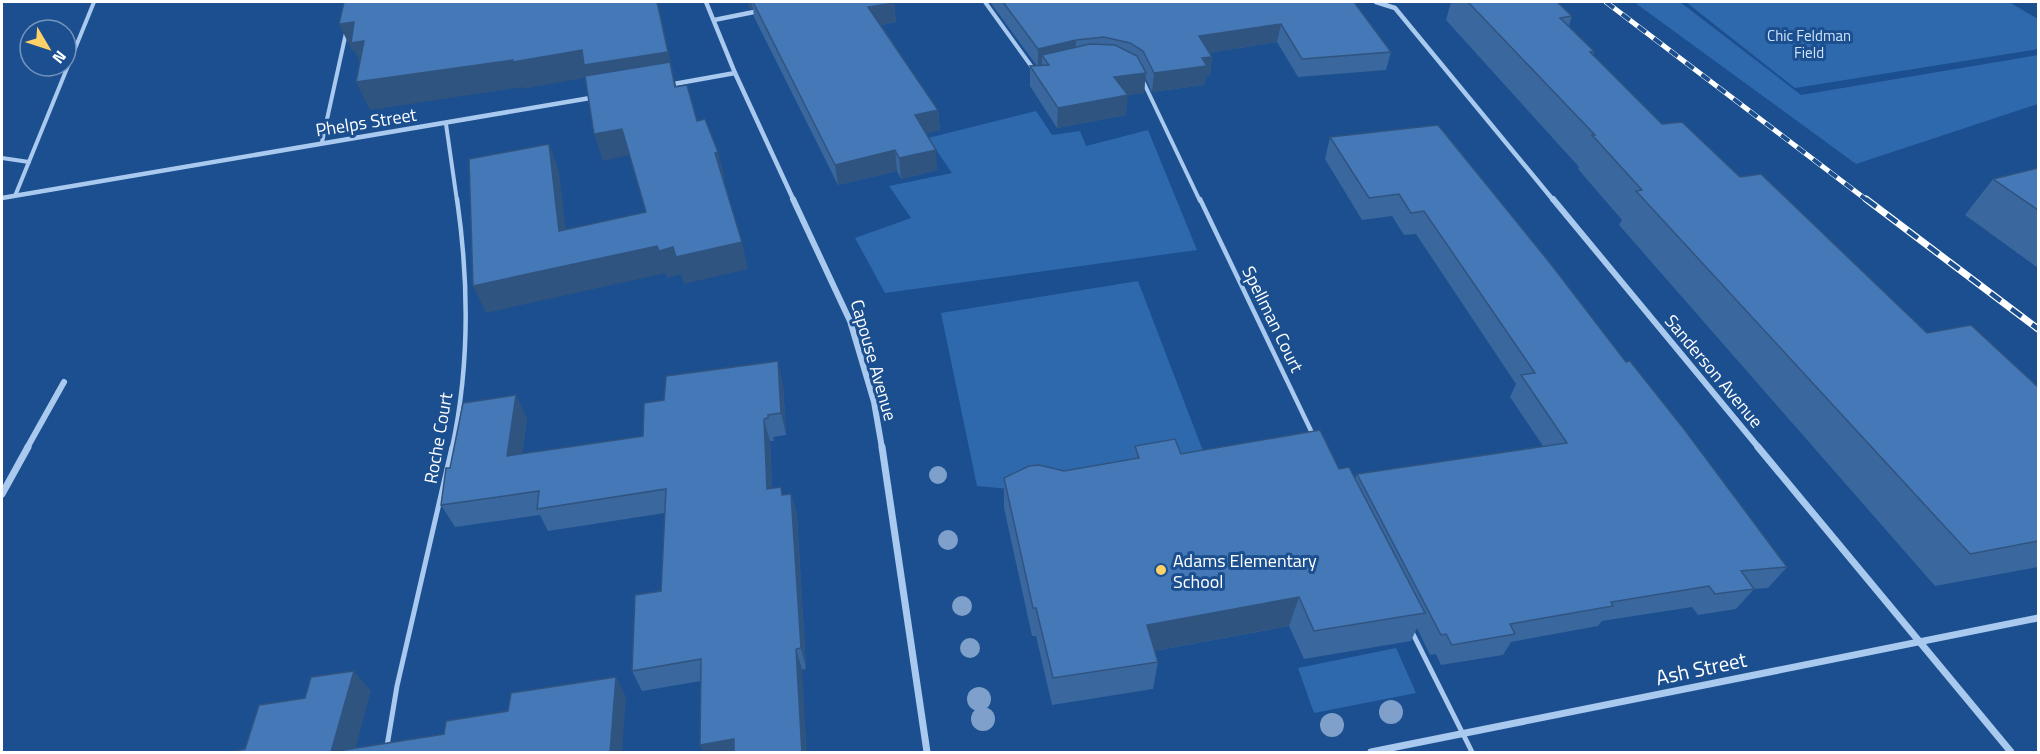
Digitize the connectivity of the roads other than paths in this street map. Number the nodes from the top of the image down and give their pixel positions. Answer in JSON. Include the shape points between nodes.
{"nodes":[{"id":1,"x":94,"y":2,"type":"edge"},
{"id":2,"x":706,"y":2,"type":"edge"},
{"id":3,"x":984,"y":2,"type":"edge"},
{"id":4,"x":1376,"y":2,"type":"edge"},
{"id":5,"x":767,"y":9,"type":"edge"},
{"id":6,"x":714,"y":20,"type":"junction"},
{"id":7,"x":348,"y":25,"type":"edge"},
{"id":8,"x":1036,"y":72,"type":"edge"},
{"id":9,"x":735,"y":73,"type":"junction"},
{"id":10,"x":1139,"y":73,"type":"edge"},
{"id":11,"x":666,"y":85,"type":"edge"},
{"id":12,"x":608,"y":95,"type":"edge"},
{"id":13,"x":446,"y":124,"type":"junction"},
{"id":14,"x":322,"y":142,"type":"junction"},
{"id":15,"x":2,"y":158,"type":"edge"},
{"id":16,"x":29,"y":162,"type":"junction"},
{"id":17,"x":15,"y":196,"type":"junction"},
{"id":18,"x":2,"y":198,"type":"edge"},
{"id":19,"x":64,"y":382,"type":"dead end"},
{"id":20,"x":1315,"y":439,"type":"edge"},
{"id":21,"x":2,"y":494,"type":"edge"},
{"id":22,"x":2038,"y":618,"type":"edge"},
{"id":23,"x":1410,"y":629,"type":"edge"},
{"id":24,"x":1918,"y":641,"type":"junction"},
{"id":25,"x":1464,"y":735,"type":"junction"},
{"id":26,"x":386,"y":753,"type":"edge"},
{"id":27,"x":927,"y":753,"type":"edge"},
{"id":28,"x":1371,"y":753,"type":"edge"},
{"id":29,"x":1472,"y":753,"type":"edge"},
{"id":30,"x":2011,"y":753,"type":"edge"}],
"edges":[{"from":1,"to":16,"type":"lane"},
{"from":2,"to":6,"type":"street","name":"Capouse Avenue"},
{"from":3,"to":8,"type":"lane"},
{"from":4,"to":24,"type":"street","name":"Sanderson Avenue","via":[[1395,8]]},
{"from":5,"to":6,"type":"street"},
{"from":6,"to":9,"type":"street","name":"Capouse Avenue"},
{"from":7,"to":14,"type":"lane"},
{"from":9,"to":11,"type":"street"},
{"from":9,"to":27,"type":"street","name":"Capouse Avenue","via":[[850,321],[874,402]]},
{"from":10,"to":20,"type":"lane","name":"Spellman Court"},
{"from":12,"to":13,"type":"street","name":"Phelps Street"},
{"from":13,"to":14,"type":"street","name":"Phelps Street"},
{"from":13,"to":26,"type":"lane","name":"Roche Court","via":[[466,260],[467,340],[455,433],[397,686]]},
{"from":14,"to":17,"type":"street","name":"Phelps Street"},
{"from":15,"to":16,"type":"lane"},
{"from":16,"to":17,"type":"lane"},
{"from":17,"to":18,"type":"street","name":"Phelps Street"},
{"from":19,"to":21,"type":"street"},
{"from":22,"to":24,"type":"street","name":"Ash Street"},
{"from":23,"to":25,"type":"lane"},
{"from":24,"to":25,"type":"street","name":"Ash Street"},
{"from":24,"to":30,"type":"street","name":"Sanderson Avenue"},
{"from":25,"to":28,"type":"street","name":"Ash Street"},
{"from":25,"to":29,"type":"lane"}]}
